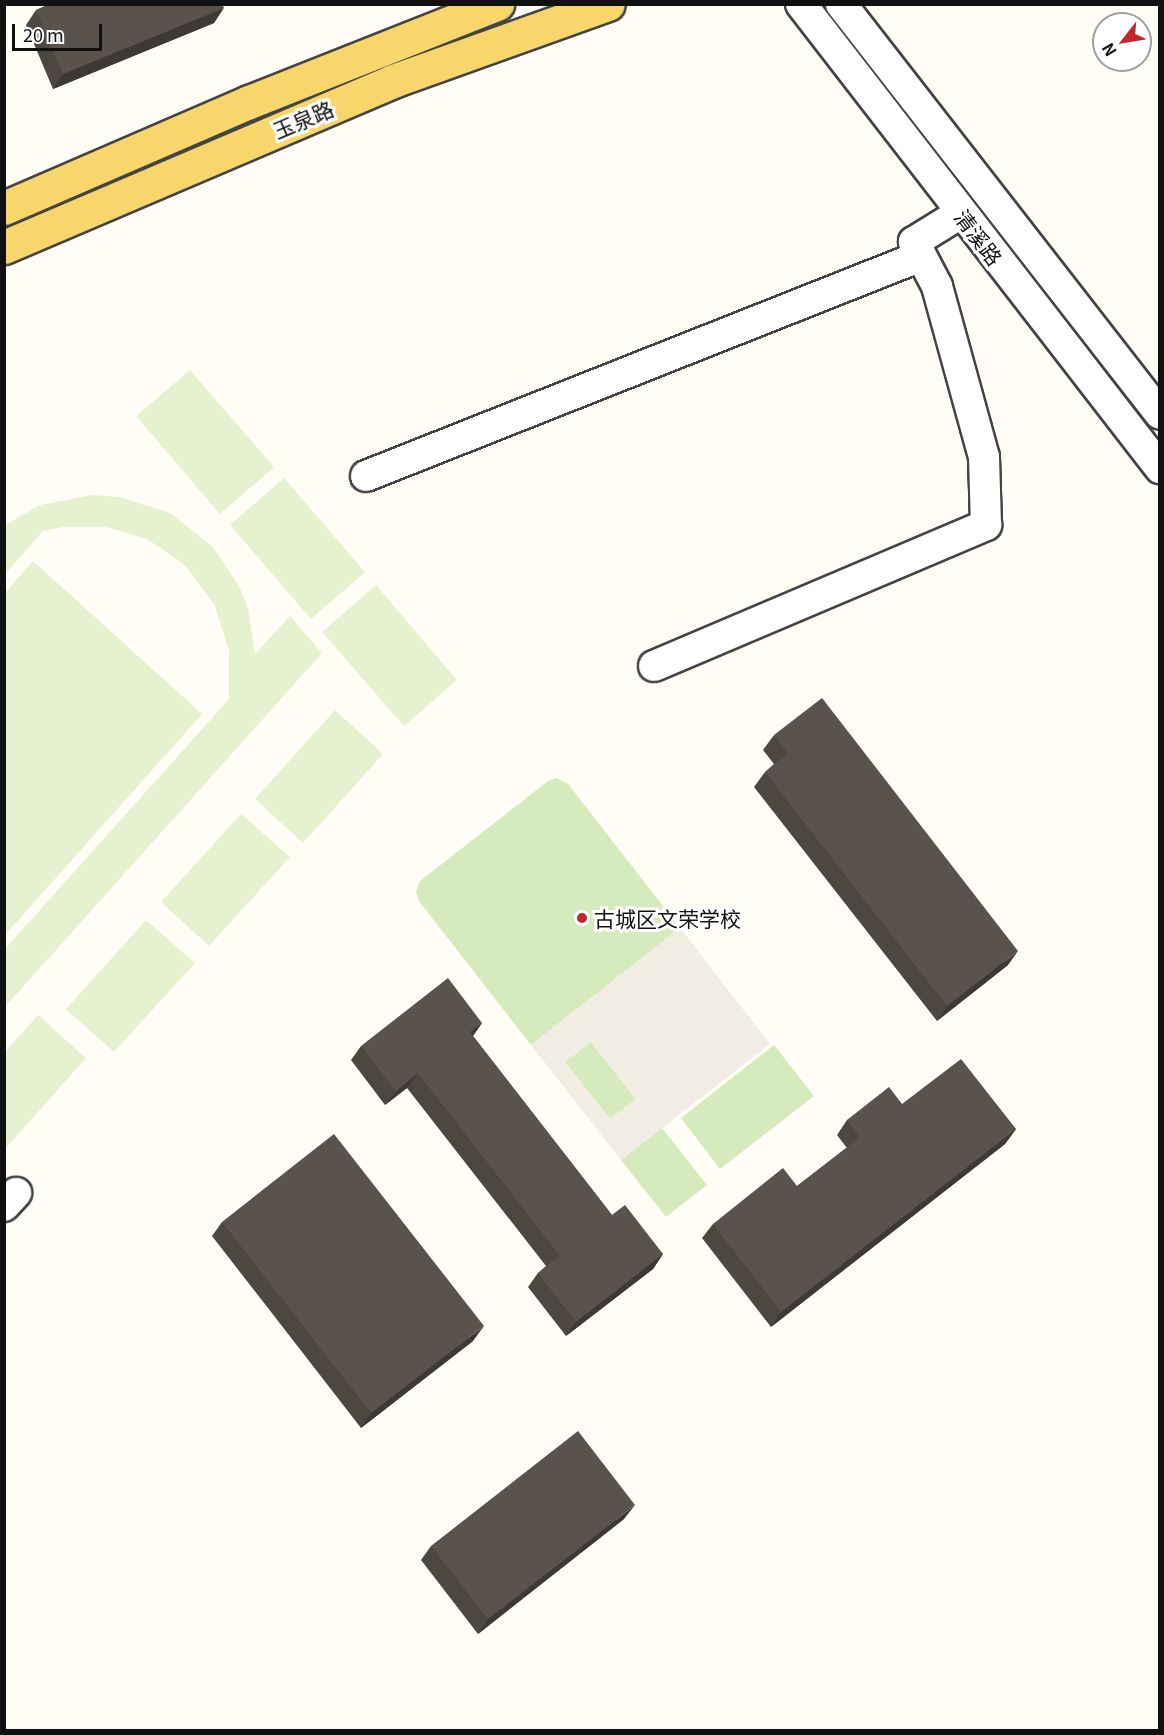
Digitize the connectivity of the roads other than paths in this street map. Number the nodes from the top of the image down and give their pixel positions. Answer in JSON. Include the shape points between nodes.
{"nodes":[{"id":1,"x":497,"y":4,"type":"edge"},
{"id":2,"x":608,"y":4,"type":"edge"},
{"id":3,"x":801,"y":4,"type":"edge"},
{"id":4,"x":841,"y":4,"type":"edge"},
{"id":5,"x":4,"y":208,"type":"edge"},
{"id":6,"x":961,"y":213,"type":"junction"},
{"id":7,"x":4,"y":247,"type":"edge"},
{"id":8,"x":921,"y":256,"type":"junction"},
{"id":9,"x":1160,"y":414,"type":"edge"},
{"id":10,"x":1160,"y":468,"type":"edge"},
{"id":11,"x":366,"y":476,"type":"dead end"},
{"id":12,"x":654,"y":666,"type":"dead end"}],
"edges":[{"from":1,"to":5,"type":"main road","name":"玉泉路","via":[[270,93]]},
{"from":2,"to":7,"type":"main road","name":"玉泉路","via":[[393,81]]},
{"from":3,"to":6,"type":"street","name":"清溪路"},
{"from":4,"to":9,"type":"street","name":"清溪路"},
{"from":6,"to":8,"type":"street","via":[[914,242]]},
{"from":6,"to":10,"type":"street","name":"清溪路"},
{"from":8,"to":11,"type":"street"},
{"from":8,"to":12,"type":"street","via":[[937,286],[984,457],[986,525]]}]}
